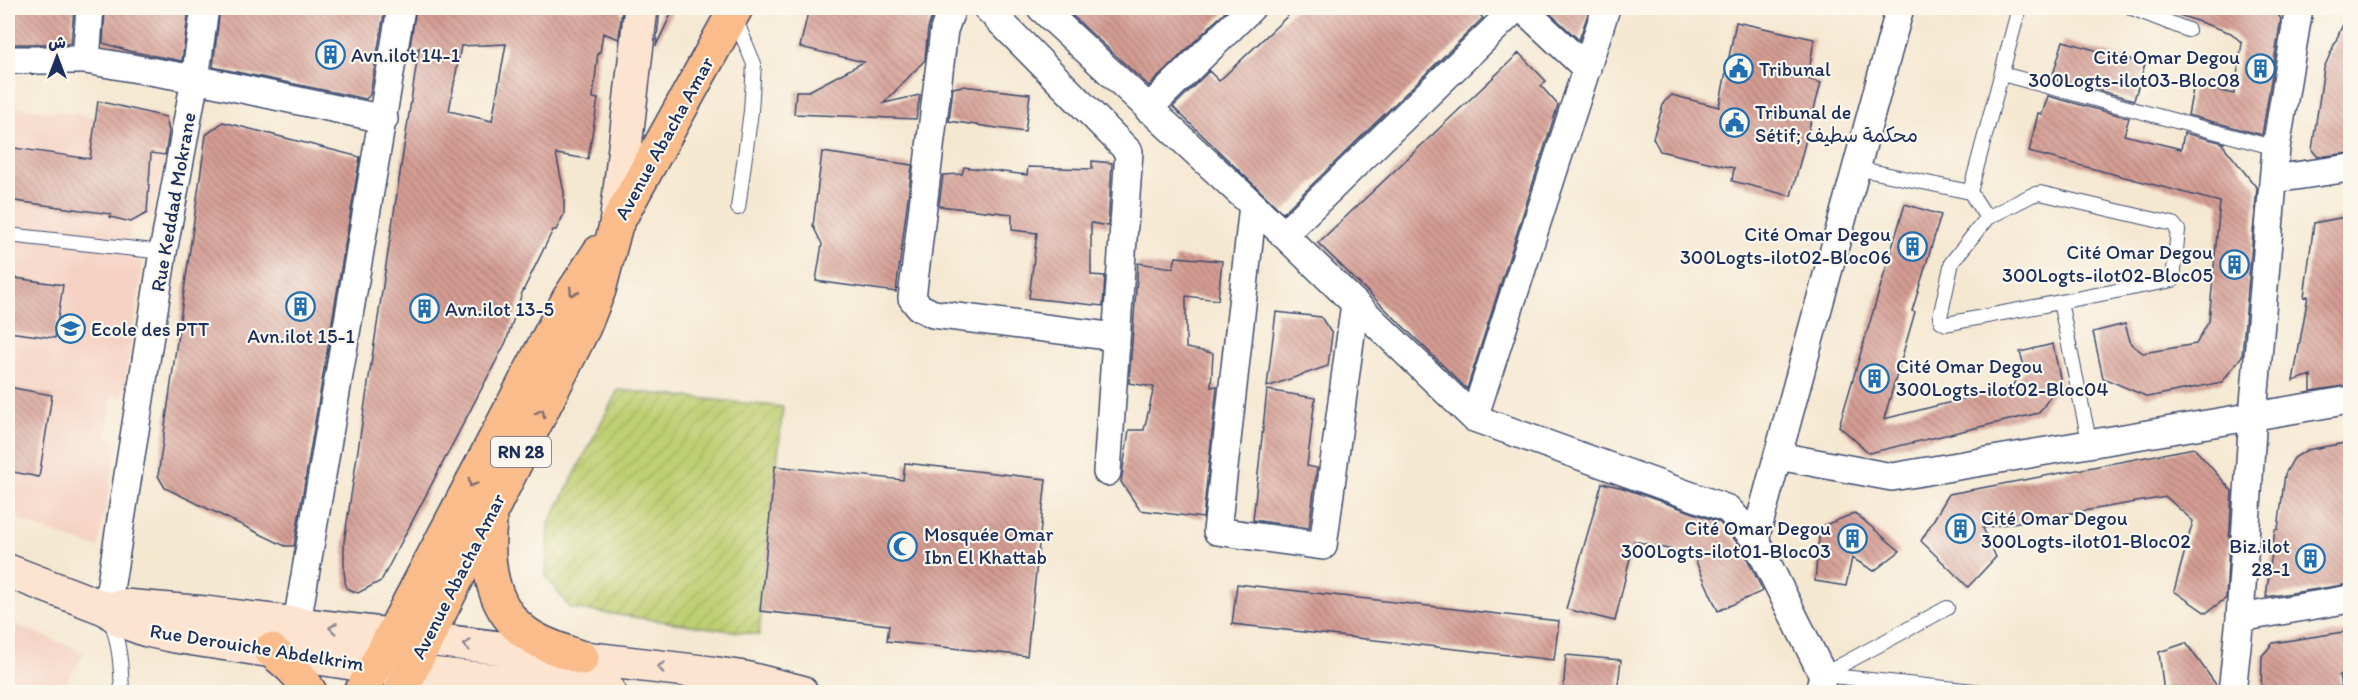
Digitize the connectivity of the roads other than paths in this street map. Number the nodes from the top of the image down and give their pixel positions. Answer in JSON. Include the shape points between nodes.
{"nodes":[{"id":1,"x":90,"y":8,"type":"edge"},
{"id":2,"x":205,"y":8,"type":"edge"},
{"id":3,"x":401,"y":8,"type":"edge"},
{"id":4,"x":641,"y":8,"type":"edge"},
{"id":5,"x":952,"y":8,"type":"edge"},
{"id":6,"x":987,"y":8,"type":"edge"},
{"id":7,"x":1041,"y":8,"type":"edge"},
{"id":8,"x":1251,"y":8,"type":"edge"},
{"id":9,"x":1516,"y":8,"type":"edge"},
{"id":10,"x":1522,"y":8,"type":"edge"},
{"id":11,"x":1606,"y":8,"type":"edge"},
{"id":12,"x":1900,"y":8,"type":"edge"},
{"id":13,"x":2019,"y":8,"type":"edge"},
{"id":14,"x":2132,"y":8,"type":"edge"},
{"id":15,"x":2299,"y":8,"type":"edge"},
{"id":16,"x":734,"y":10,"type":"edge"},
{"id":17,"x":2188,"y":30,"type":"dead end"},
{"id":18,"x":8,"y":60,"type":"edge"},
{"id":19,"x":86,"y":60,"type":"junction"},
{"id":20,"x":1587,"y":69,"type":"junction"},
{"id":21,"x":2002,"y":74,"type":"junction"},
{"id":22,"x":195,"y":79,"type":"junction"},
{"id":23,"x":1148,"y":109,"type":"junction"},
{"id":24,"x":384,"y":119,"type":"junction"},
{"id":25,"x":2276,"y":148,"type":"junction"},
{"id":26,"x":1856,"y":168,"type":"junction"},
{"id":27,"x":2350,"y":168,"type":"edge"},
{"id":28,"x":2274,"y":179,"type":"junction"},
{"id":29,"x":1970,"y":192,"type":"junction"},
{"id":30,"x":1253,"y":205,"type":"junction"},
{"id":31,"x":738,"y":208,"type":"dead end"},
{"id":32,"x":1987,"y":218,"type":"junction"},
{"id":33,"x":616,"y":225,"type":"junction"},
{"id":34,"x":1284,"y":234,"type":"junction"},
{"id":35,"x":8,"y":235,"type":"edge"},
{"id":36,"x":163,"y":252,"type":"junction"},
{"id":37,"x":2060,"y":302,"type":"junction"},
{"id":38,"x":1355,"y":303,"type":"junction"},
{"id":39,"x":1116,"y":337,"type":"junction"},
{"id":40,"x":2350,"y":400,"type":"edge"},
{"id":41,"x":2253,"y":416,"type":"junction"},
{"id":42,"x":1474,"y":418,"type":"junction"},
{"id":43,"x":2090,"y":445,"type":"junction"},
{"id":44,"x":1778,"y":456,"type":"junction"},
{"id":45,"x":1107,"y":472,"type":"dead end"},
{"id":46,"x":492,"y":509,"type":"junction"},
{"id":47,"x":1755,"y":539,"type":"junction"},
{"id":48,"x":8,"y":571,"type":"edge"},
{"id":49,"x":2350,"y":599,"type":"edge"},
{"id":50,"x":1947,"y":608,"type":"dead end"},
{"id":51,"x":107,"y":609,"type":"junction"},
{"id":52,"x":2240,"y":618,"type":"junction"},
{"id":53,"x":297,"y":623,"type":"junction"},
{"id":54,"x":391,"y":635,"type":"junction"},
{"id":55,"x":426,"y":640,"type":"junction"},
{"id":56,"x":270,"y":650,"type":"junction"},
{"id":57,"x":582,"y":658,"type":"junction"},
{"id":58,"x":368,"y":680,"type":"edge"},
{"id":59,"x":405,"y":682,"type":"edge"},
{"id":60,"x":713,"y":683,"type":"edge"},
{"id":61,"x":1821,"y":684,"type":"edge"},
{"id":62,"x":122,"y":693,"type":"edge"},
{"id":63,"x":310,"y":693,"type":"edge"},
{"id":64,"x":609,"y":693,"type":"edge"},
{"id":65,"x":801,"y":693,"type":"edge"},
{"id":66,"x":1983,"y":693,"type":"edge"},
{"id":67,"x":2232,"y":693,"type":"edge"}],
"edges":[{"from":1,"to":19,"type":"street"},
{"from":2,"to":22,"type":"street","name":"Rue Keddad Mokrane"},
{"from":3,"to":24,"type":"street"},
{"from":4,"to":33,"type":"main road"},
{"from":5,"to":39,"type":"street","via":[[944,30],[912,298],[933,314]]},
{"from":6,"to":39,"type":"street","via":[[1129,152]]},
{"from":7,"to":23,"type":"street"},
{"from":8,"to":23,"type":"street"},
{"from":9,"to":34,"type":"street"},
{"from":10,"to":20,"type":"street"},
{"from":11,"to":20,"type":"street"},
{"from":12,"to":26,"type":"street"},
{"from":13,"to":21,"type":"lane"},
{"from":14,"to":17,"type":"lane"},
{"from":15,"to":25,"type":"street"},
{"from":16,"to":31,"type":"lane","via":[[754,64]]},
{"from":16,"to":33,"type":"main road","name":"Avenue Abacha Amar","number":"RN 28"},
{"from":18,"to":19,"type":"street"},
{"from":19,"to":22,"type":"street"},
{"from":20,"to":42,"type":"street"},
{"from":21,"to":25,"type":"lane"},
{"from":21,"to":29,"type":"lane"},
{"from":22,"to":24,"type":"street"},
{"from":22,"to":36,"type":"street","name":"Rue Keddad Mokrane"},
{"from":23,"to":30,"type":"street"},
{"from":24,"to":53,"type":"street"},
{"from":25,"to":28,"type":"street"},
{"from":26,"to":29,"type":"lane"},
{"from":26,"to":44,"type":"street"},
{"from":27,"to":28,"type":"street"},
{"from":28,"to":41,"type":"street"},
{"from":29,"to":32,"type":"lane"},
{"from":30,"to":34,"type":"street"},
{"from":30,"to":38,"type":"street","via":[[1216,531],[1323,546]]},
{"from":32,"to":37,"type":"lane","via":[[1952,262],[1941,321],[1946,324]]},
{"from":32,"to":37,"type":"lane","via":[[2040,193],[2173,224],[2178,230],[2173,280]]},
{"from":46,"to":33,"type":"main road","name":"Avenue Abacha Amar","number":"RN 28","one_way":true,"via":[[584,327],[599,290]]},
{"from":33,"to":54,"type":"main road","one_way":true,"via":[[569,298]]},
{"from":34,"to":38,"type":"street"},
{"from":35,"to":36,"type":"lane"},
{"from":36,"to":51,"type":"street","name":"Rue Keddad Mokrane"},
{"from":37,"to":43,"type":"lane"},
{"from":38,"to":42,"type":"street"},
{"from":39,"to":45,"type":"street"},
{"from":40,"to":41,"type":"street"},
{"from":41,"to":43,"type":"street"},
{"from":41,"to":52,"type":"street"},
{"from":42,"to":47,"type":"street","via":[[1728,509]]},
{"from":43,"to":44,"type":"street","via":[[1892,477]]},
{"from":44,"to":47,"type":"street"},
{"from":46,"to":55,"type":"main road","name":"Avenue Abacha Amar","number":"RN 28"},
{"from":46,"to":57,"type":"main road","via":[[488,558],[490,577],[502,606],[521,629],[541,642]]},
{"from":47,"to":61,"type":"street"},
{"from":48,"to":51,"type":"main road","name":"Rue Derouiche Abdelkrim"},
{"from":49,"to":52,"type":"street"},
{"from":50,"to":61,"type":"lane"},
{"from":51,"to":53,"type":"main road","via":[[124,606]]},
{"from":51,"to":56,"type":"main road","name":"Rue Derouiche Abdelkrim","via":[[122,621],[147,630]]},
{"from":51,"to":62,"type":"lane","via":[[118,639]]},
{"from":52,"to":67,"type":"street"},
{"from":54,"to":53,"type":"main road","one_way":true},
{"from":54,"to":55,"type":"main road"},
{"from":54,"to":58,"type":"main road"},
{"from":57,"to":55,"type":"main road","one_way":true},
{"from":55,"to":59,"type":"main road","name":"Avenue Abacha Amar","number":"RN 28"},
{"from":56,"to":58,"type":"main road","name":"Rue Derouiche Abdelkrim"},
{"from":56,"to":63,"type":"main road","via":[[289,664]]},
{"from":60,"to":57,"type":"main road","one_way":true},
{"from":58,"to":59,"type":"main road","name":"Rue Derouiche Abdelkrim"},
{"from":59,"to":64,"type":"main road","name":"Rue Derouiche Abdelkrim"},
{"from":60,"to":65,"type":"main road","via":[[756,681]]},
{"from":61,"to":66,"type":"lane"}]}
